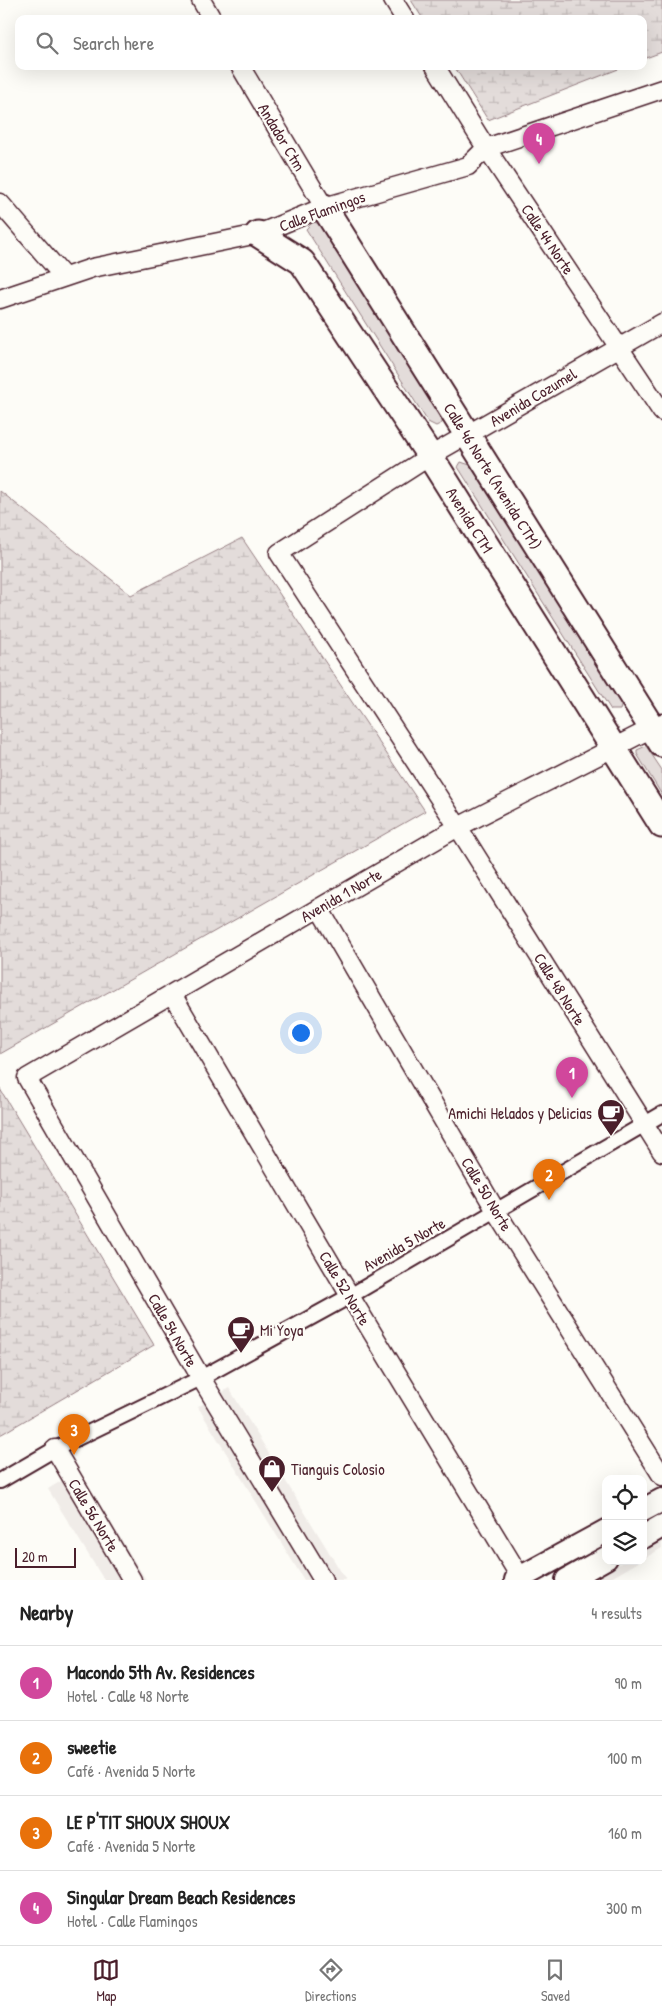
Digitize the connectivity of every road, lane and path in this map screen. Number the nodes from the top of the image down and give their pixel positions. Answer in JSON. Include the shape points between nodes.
{"nodes":[{"id":1,"x":201,"y":0,"type":"edge"},
{"id":2,"x":393,"y":0,"type":"edge"},
{"id":3,"x":210,"y":15,"type":"edge"},
{"id":4,"x":402,"y":15,"type":"edge"},
{"id":5,"x":242,"y":70,"type":"edge"},
{"id":6,"x":437,"y":70,"type":"edge"},
{"id":7,"x":662,"y":90,"type":"edge"},
{"id":8,"x":486,"y":148,"type":"junction"},
{"id":9,"x":0,"y":203,"type":"edge"},
{"id":10,"x":324,"y":207,"type":"junction"},
{"id":11,"x":258,"y":234,"type":"junction"},
{"id":12,"x":64,"y":277,"type":"junction"},
{"id":13,"x":0,"y":299,"type":"edge"},
{"id":14,"x":662,"y":323,"type":"edge"},
{"id":15,"x":620,"y":346,"type":"junction"},
{"id":16,"x":662,"y":412,"type":"edge"},
{"id":17,"x":468,"y":436,"type":"junction"},
{"id":18,"x":430,"y":456,"type":"junction"},
{"id":19,"x":278,"y":553,"type":"joint"},
{"id":20,"x":659,"y":732,"type":"edge"},
{"id":21,"x":614,"y":749,"type":"junction"},
{"id":22,"x":662,"y":825,"type":"edge"},
{"id":23,"x":458,"y":827,"type":"junction"},
{"id":24,"x":319,"y":908,"type":"junction"},
{"id":25,"x":172,"y":994,"type":"junction"},
{"id":26,"x":27,"y":1078,"type":"joint"},
{"id":27,"x":662,"y":1114,"type":"edge"},
{"id":28,"x":645,"y":1124,"type":"junction"},
{"id":29,"x":662,"y":1152,"type":"edge"},
{"id":30,"x":496,"y":1211,"type":"junction"},
{"id":31,"x":350,"y":1296,"type":"junction"},
{"id":32,"x":201,"y":1378,"type":"junction"},
{"id":33,"x":55,"y":1449,"type":"junction"},
{"id":34,"x":662,"y":1476,"type":"edge"},
{"id":35,"x":0,"y":1481,"type":"edge"},
{"id":36,"x":662,"y":1500,"type":"edge"},
{"id":37,"x":647,"y":1508,"type":"edge"},
{"id":38,"x":662,"y":1526,"type":"edge"},
{"id":39,"x":602,"y":1533,"type":"edge"},
{"id":40,"x":647,"y":1535,"type":"edge"},
{"id":41,"x":602,"y":1560,"type":"edge"},
{"id":42,"x":520,"y":1579,"type":"edge"},
{"id":43,"x":132,"y":1580,"type":"edge"},
{"id":44,"x":323,"y":1580,"type":"edge"},
{"id":45,"x":567,"y":1580,"type":"edge"}],
"edges":[{"from":1,"to":3,"type":"street"},
{"from":2,"to":4,"type":"street"},
{"from":5,"to":10,"type":"street","name":"Andador Ctm"},
{"from":6,"to":8,"type":"street","name":"Calle 44 Norte"},
{"from":7,"to":8,"type":"street","name":"Calle Flamingos"},
{"from":8,"to":10,"type":"street","name":"Calle Flamingos","via":[[468,166]]},
{"from":8,"to":15,"type":"street","name":"Calle 44 Norte"},
{"from":9,"to":12,"type":"street"},
{"from":10,"to":11,"type":"street","name":"Calle Flamingos"},
{"from":10,"to":17,"type":"main road","name":"Calle 46 Norte (Avenida CTM)"},
{"from":11,"to":12,"type":"street","name":"Calle Flamingos","via":[[92,268]]},
{"from":11,"to":18,"type":"main road","name":"Avenida CTM","via":[[302,262]]},
{"from":12,"to":13,"type":"street","name":"Calle Flamingos"},
{"from":14,"to":15,"type":"street","name":"Avenida Cozumel"},
{"from":15,"to":16,"type":"street","name":"Calle 44 Norte"},
{"from":15,"to":17,"type":"street","name":"Avenida Cozumel"},
{"from":17,"to":18,"type":"street","name":"Avenida Cozumel"},
{"from":17,"to":20,"type":"main road","name":"Calle 46 Norte (Avenida CTM)"},
{"from":18,"to":19,"type":"street","name":"Avenida Cozumel"},
{"from":18,"to":21,"type":"main road","name":"Avenida CTM"},
{"from":19,"to":23,"type":"street","name":"Calle 48 Norte"},
{"from":20,"to":21,"type":"street","name":"Avenida 1 Norte"},
{"from":21,"to":22,"type":"main road","name":"Avenida CTM"},
{"from":21,"to":23,"type":"street","name":"Avenida 1 Norte"},
{"from":23,"to":24,"type":"street","name":"Avenida 1 Norte"},
{"from":23,"to":28,"type":"street","name":"Calle 48 Norte"},
{"from":24,"to":25,"type":"street","name":"Avenida 1 Norte"},
{"from":24,"to":30,"type":"street","name":"Calle 50 Norte"},
{"from":25,"to":26,"type":"street","name":"Avenida 1 Norte"},
{"from":25,"to":31,"type":"street","name":"Calle 52 Norte"},
{"from":26,"to":32,"type":"street","name":"Calle 54 Norte"},
{"from":27,"to":28,"type":"street","name":"Avenida 5 Norte"},
{"from":28,"to":29,"type":"street","name":"Calle 48 Norte"},
{"from":28,"to":30,"type":"street","name":"Avenida 5 Norte"},
{"from":30,"to":31,"type":"street","name":"Avenida 5 Norte"},
{"from":30,"to":34,"type":"street","name":"Calle 50 Norte"},
{"from":31,"to":32,"type":"street","name":"Avenida 5 Norte"},
{"from":31,"to":42,"type":"street","name":"Calle 52 Norte"},
{"from":32,"to":33,"type":"street","name":"Avenida 5 Norte"},
{"from":32,"to":44,"type":"street","name":"Calle 54 Norte"},
{"from":33,"to":35,"type":"street","name":"Avenida 5 Norte"},
{"from":33,"to":43,"type":"street","name":"Calle 56 Norte"},
{"from":36,"to":37,"type":"street"},
{"from":38,"to":40,"type":"street"},
{"from":39,"to":42,"type":"street"},
{"from":41,"to":45,"type":"street"}]}
